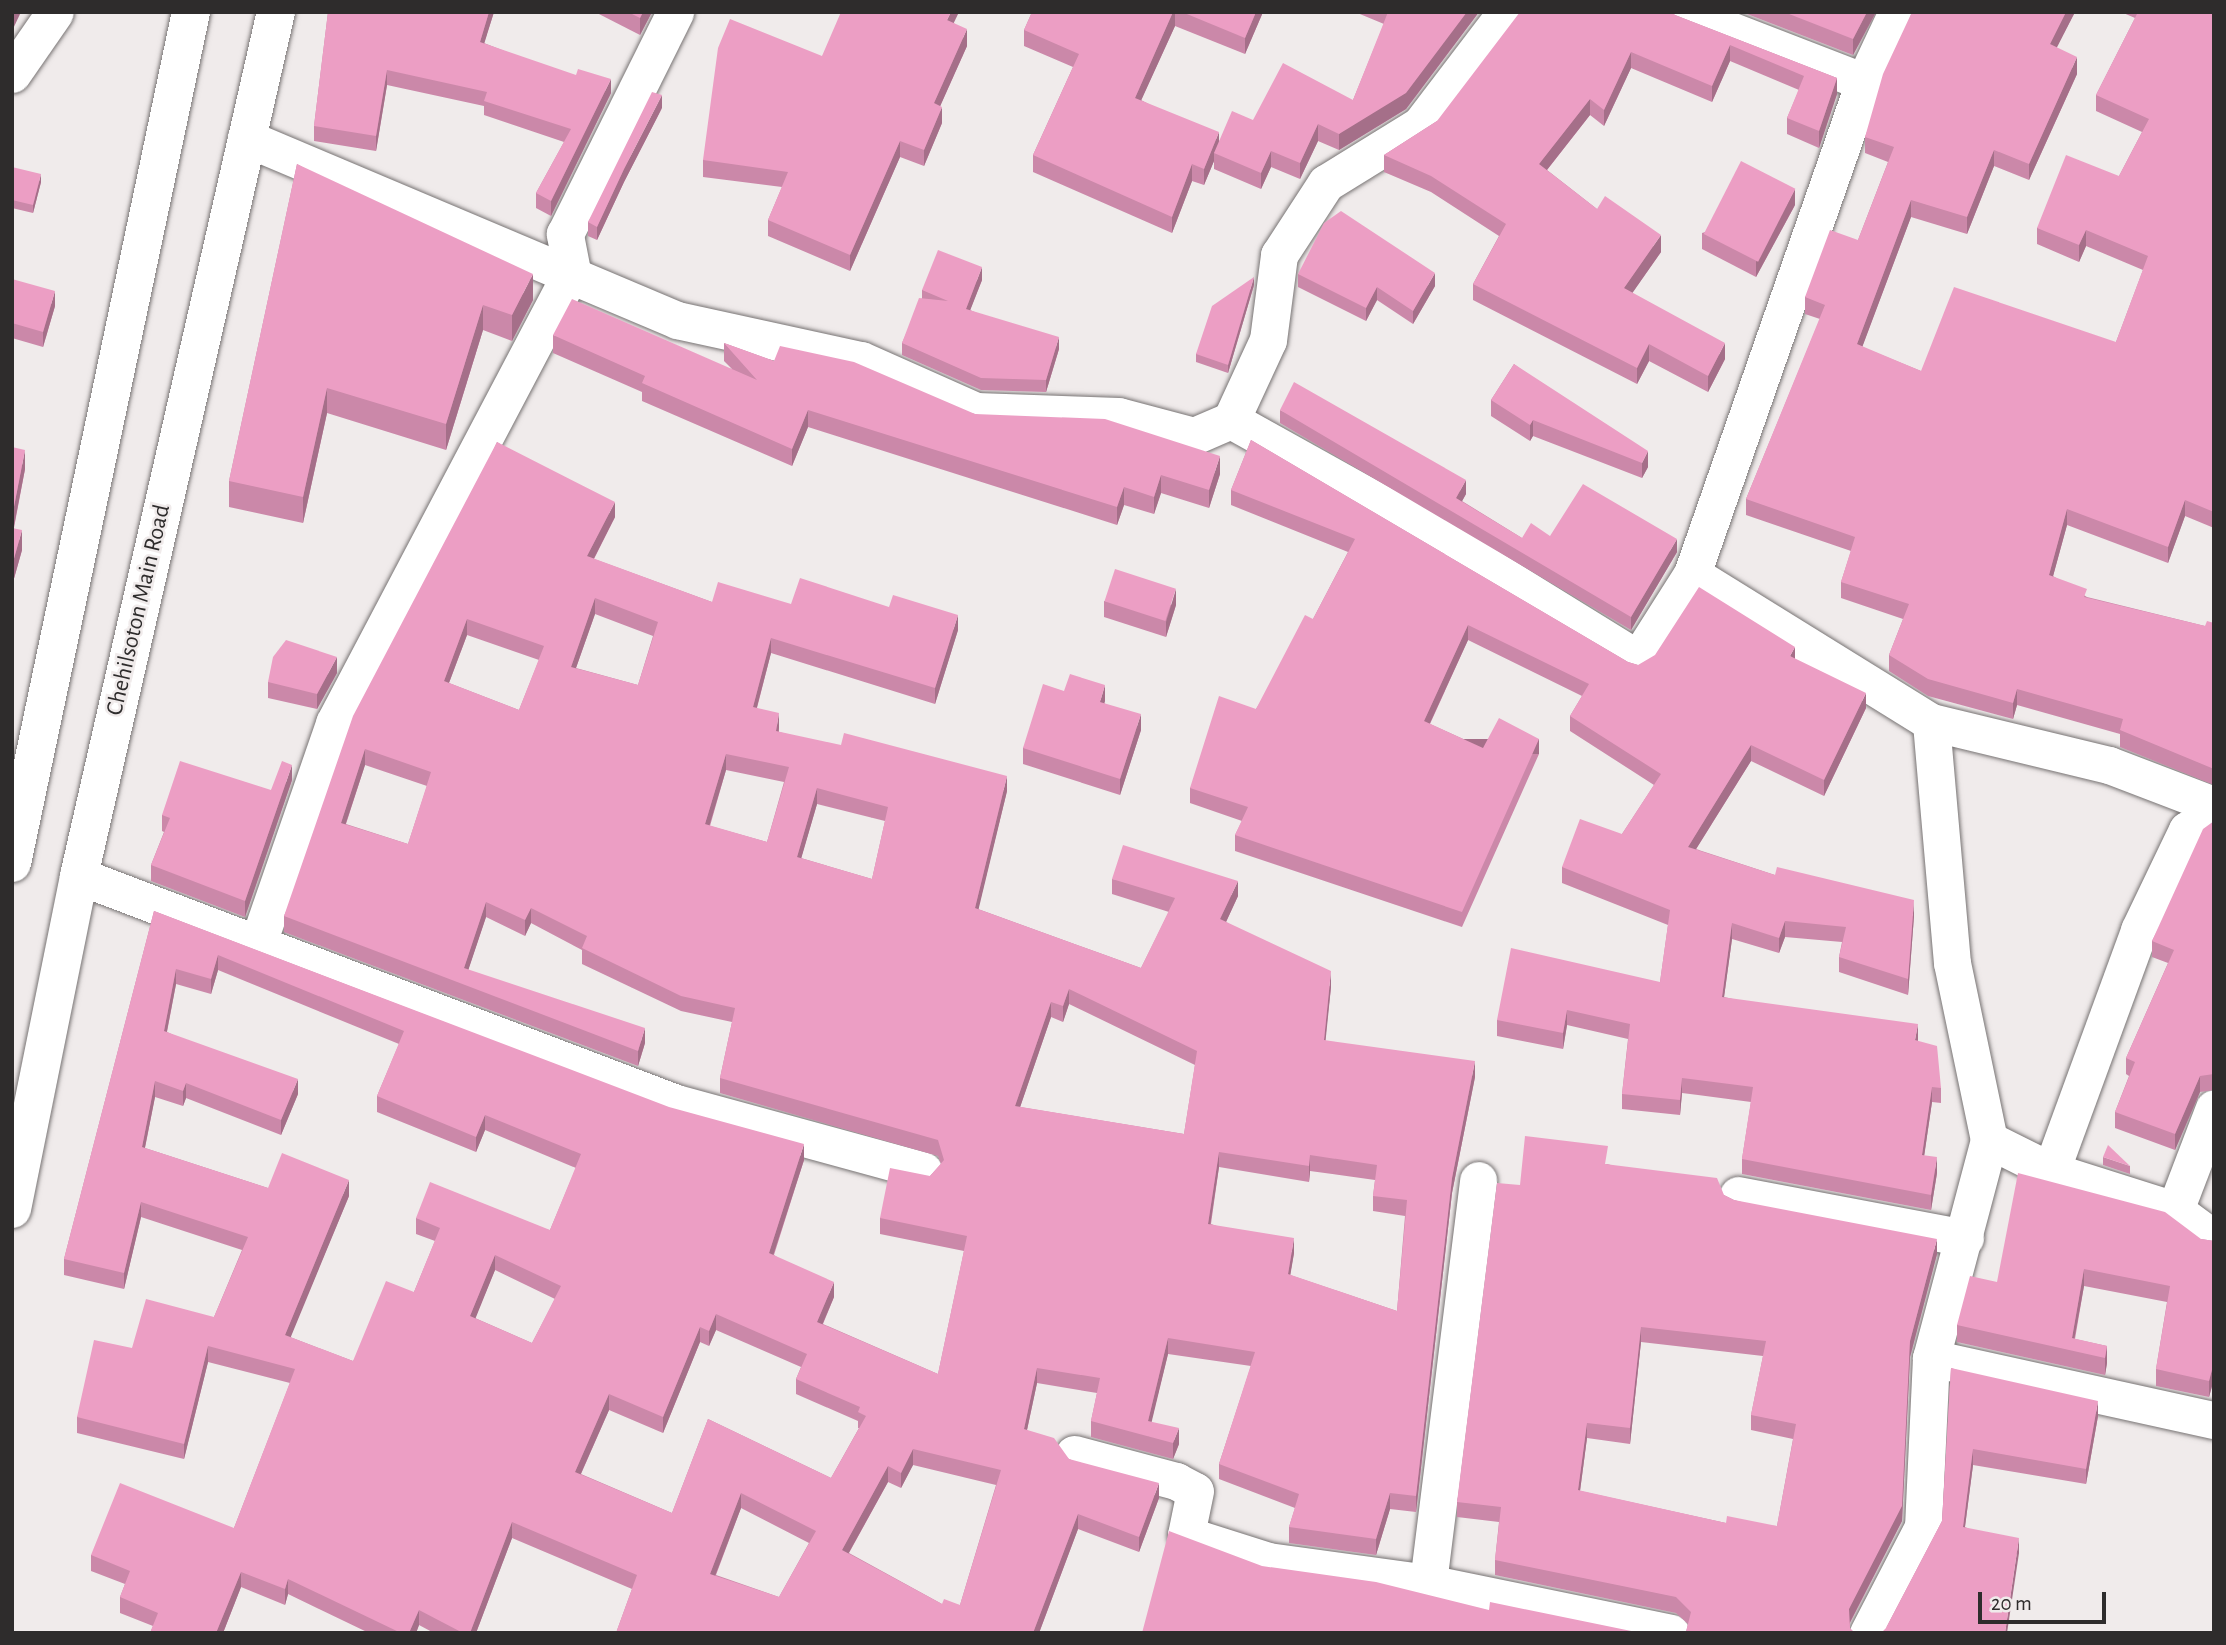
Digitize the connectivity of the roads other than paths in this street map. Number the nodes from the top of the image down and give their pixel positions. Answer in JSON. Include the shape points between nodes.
{"nodes":[{"id":1,"x":55,"y":12,"type":"edge"},
{"id":2,"x":191,"y":12,"type":"edge"},
{"id":3,"x":276,"y":12,"type":"edge"},
{"id":4,"x":674,"y":12,"type":"edge"},
{"id":5,"x":1506,"y":12,"type":"edge"},
{"id":6,"x":1683,"y":12,"type":"edge"},
{"id":7,"x":1897,"y":12,"type":"edge"},
{"id":8,"x":12,"y":74,"type":"edge"},
{"id":9,"x":1864,"y":82,"type":"junction"},
{"id":10,"x":246,"y":138,"type":"junction"},
{"id":11,"x":572,"y":271,"type":"junction"},
{"id":12,"x":1231,"y":420,"type":"junction"},
{"id":13,"x":1692,"y":574,"type":"junction"},
{"id":14,"x":1931,"y":722,"type":"junction"},
{"id":15,"x":2214,"y":805,"type":"edge"},
{"id":16,"x":2214,"y":814,"type":"edge"},
{"id":17,"x":12,"y":863,"type":"edge"},
{"id":18,"x":79,"y":876,"type":"junction"},
{"id":19,"x":259,"y":940,"type":"junction"},
{"id":20,"x":2214,"y":1108,"type":"edge"},
{"id":21,"x":1989,"y":1140,"type":"junction"},
{"id":22,"x":924,"y":1171,"type":"dead end"},
{"id":23,"x":2051,"y":1171,"type":"junction"},
{"id":24,"x":1478,"y":1180,"type":"dead end"},
{"id":25,"x":1738,"y":1195,"type":"dead end"},
{"id":26,"x":12,"y":1209,"type":"edge"},
{"id":27,"x":2175,"y":1210,"type":"junction"},
{"id":28,"x":1965,"y":1238,"type":"junction"},
{"id":29,"x":2214,"y":1239,"type":"edge"},
{"id":30,"x":1931,"y":1358,"type":"junction"},
{"id":31,"x":2214,"y":1420,"type":"edge"},
{"id":32,"x":1074,"y":1454,"type":"dead end"},
{"id":33,"x":1428,"y":1583,"type":"junction"},
{"id":34,"x":1671,"y":1633,"type":"edge"},
{"id":35,"x":1868,"y":1633,"type":"edge"}],
"edges":[{"from":1,"to":8,"type":"street"},
{"from":2,"to":17,"type":"main road"},
{"from":3,"to":10,"type":"main road","name":"Chehilsoton Main Road"},
{"from":4,"to":11,"type":"street","via":[[565,234]]},
{"from":5,"to":12,"type":"street","via":[[1420,125],[1326,183],[1279,255],[1268,340]]},
{"from":6,"to":9,"type":"street"},
{"from":7,"to":9,"type":"street"},
{"from":9,"to":13,"type":"street"},
{"from":10,"to":11,"type":"street"},
{"from":10,"to":18,"type":"main road","name":"Chehilsoton Main Road"},
{"from":11,"to":12,"type":"street","via":[[677,320],[861,360],[976,411],[1118,416],[1194,436]]},
{"from":11,"to":19,"type":"street","via":[[334,723]]},
{"from":12,"to":13,"type":"street","via":[[1439,536],[1638,659]]},
{"from":13,"to":14,"type":"street"},
{"from":14,"to":15,"type":"street","via":[[2109,765]]},
{"from":14,"to":21,"type":"street","via":[[1952,963]]},
{"from":16,"to":23,"type":"street","via":[[2187,830],[2139,930]]},
{"from":18,"to":19,"type":"street"},
{"from":18,"to":26,"type":"main road","name":"Chehilsoton Main Road"},
{"from":19,"to":22,"type":"street","via":[[676,1103]]},
{"from":20,"to":27,"type":"street"},
{"from":21,"to":23,"type":"street"},
{"from":21,"to":28,"type":"street"},
{"from":23,"to":27,"type":"street"},
{"from":24,"to":33,"type":"street"},
{"from":25,"to":28,"type":"street"},
{"from":27,"to":29,"type":"street"},
{"from":28,"to":30,"type":"street"},
{"from":30,"to":31,"type":"street"},
{"from":30,"to":35,"type":"street","via":[[1923,1528]]},
{"from":32,"to":33,"type":"street","via":[[1195,1491],[1186,1535],[1268,1561]]},
{"from":33,"to":34,"type":"street"}]}
